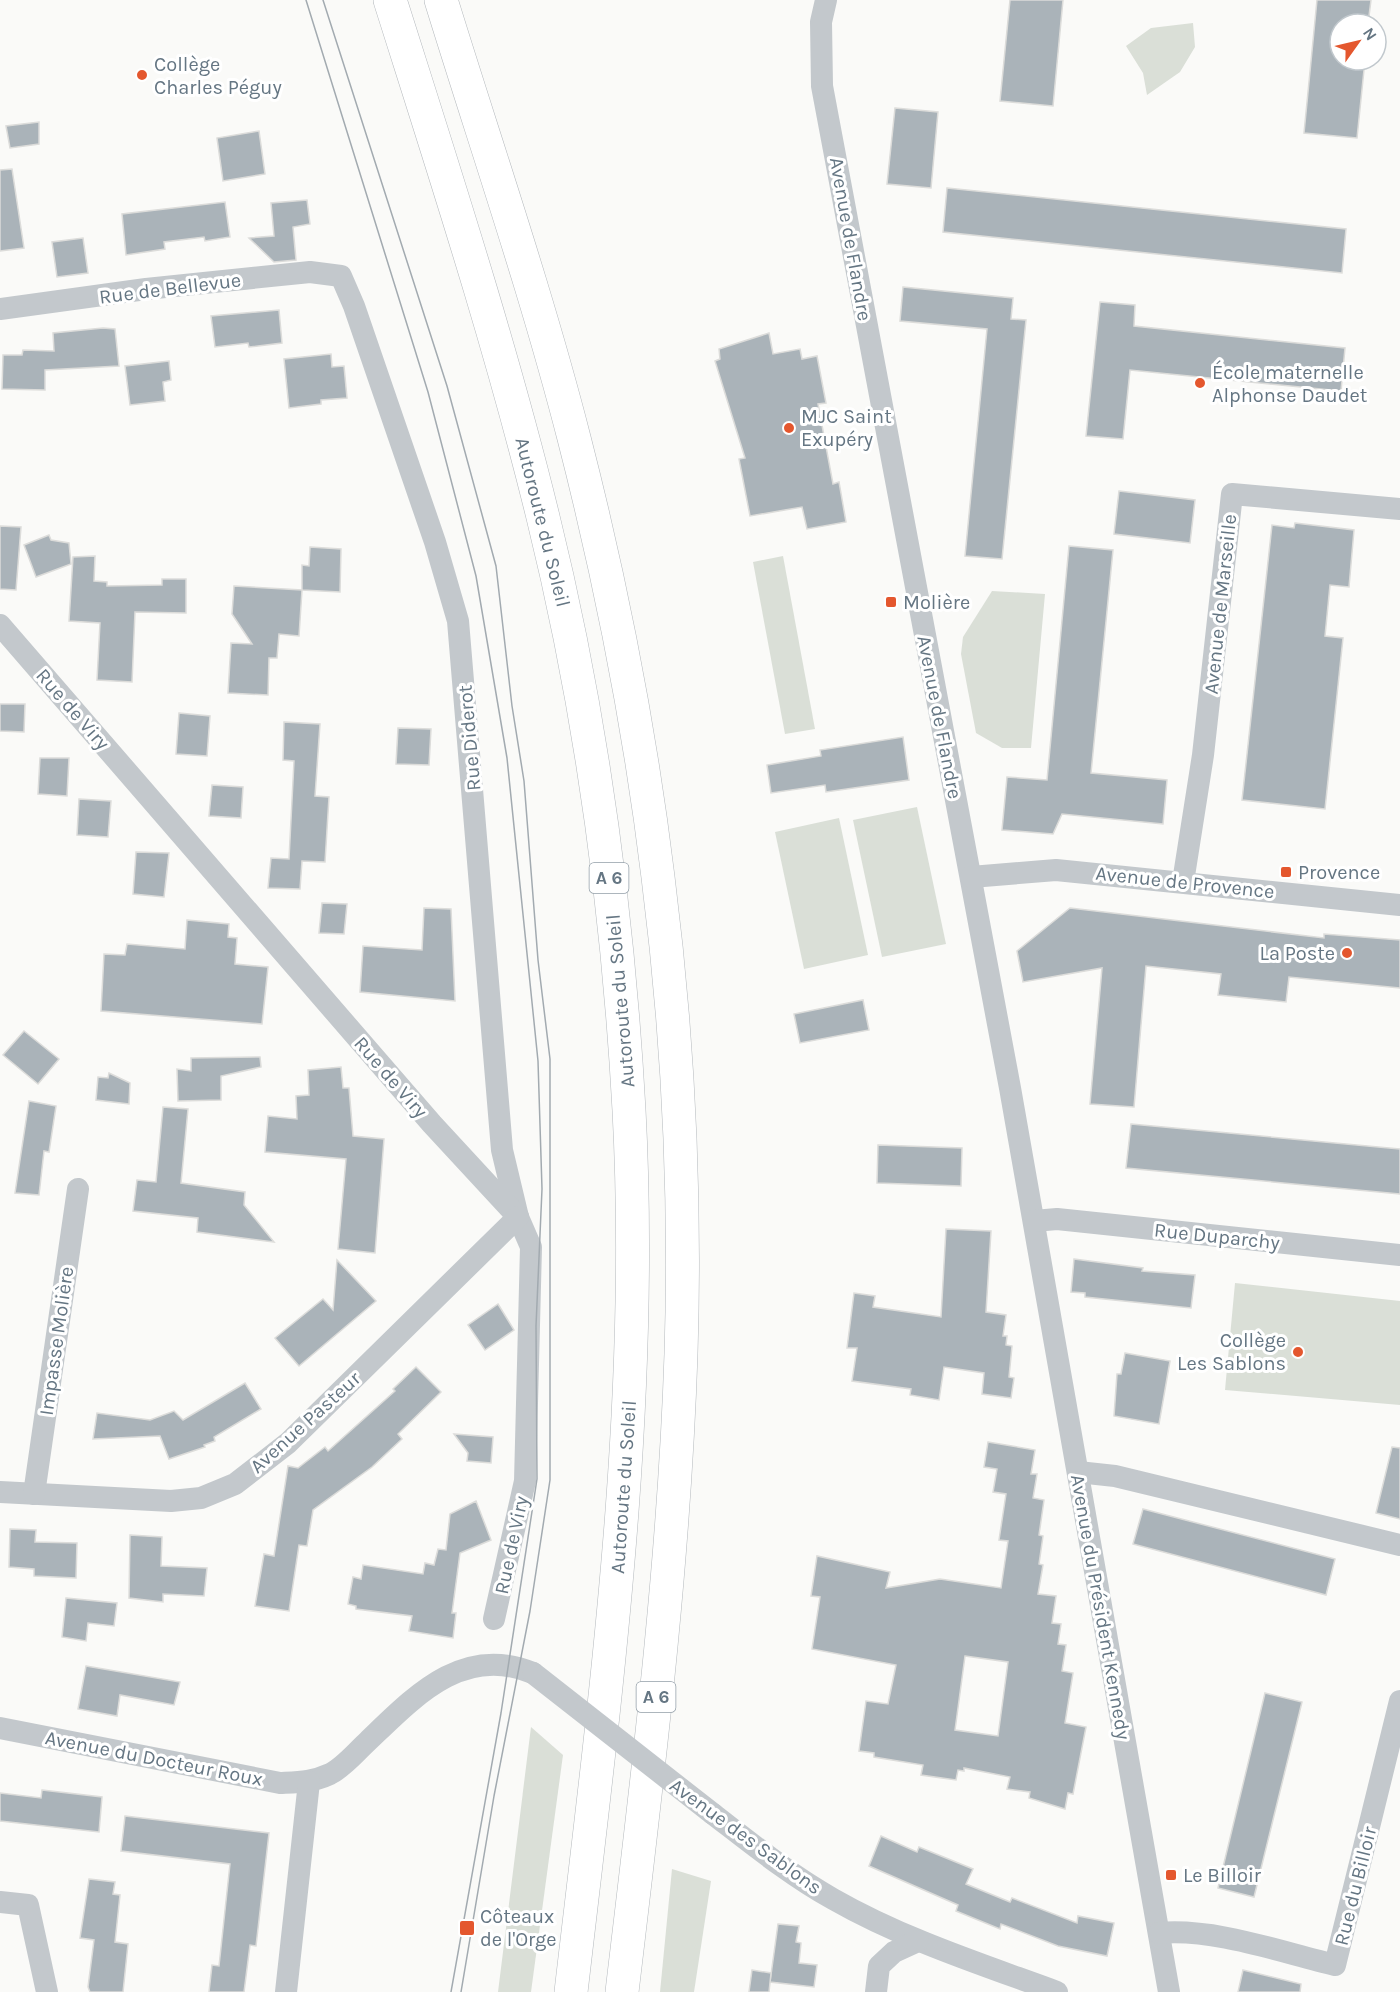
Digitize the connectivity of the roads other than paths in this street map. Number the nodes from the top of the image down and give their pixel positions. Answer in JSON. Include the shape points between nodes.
{"nodes":[{"id":1,"x":390,"y":0,"type":"edge"},
{"id":2,"x":441,"y":0,"type":"edge"},
{"id":3,"x":826,"y":0,"type":"edge"},
{"id":4,"x":341,"y":276,"type":"joint"},
{"id":5,"x":0,"y":309,"type":"edge"},
{"id":6,"x":1400,"y":509,"type":"edge"},
{"id":7,"x":0,"y":625,"type":"edge"},
{"id":8,"x":971,"y":877,"type":"junction"},
{"id":9,"x":1183,"y":882,"type":"junction"},
{"id":10,"x":1400,"y":905,"type":"edge"},
{"id":11,"x":78,"y":1189,"type":"dead end"},
{"id":12,"x":518,"y":1217,"type":"junction"},
{"id":13,"x":1034,"y":1221,"type":"junction"},
{"id":14,"x":1400,"y":1255,"type":"edge"},
{"id":15,"x":1078,"y":1472,"type":"junction"},
{"id":16,"x":0,"y":1492,"type":"edge"},
{"id":17,"x":34,"y":1494,"type":"junction"},
{"id":18,"x":1400,"y":1545,"type":"edge"},
{"id":19,"x":494,"y":1619,"type":"dead end"},
{"id":20,"x":1400,"y":1701,"type":"edge"},
{"id":21,"x":0,"y":1728,"type":"edge"},
{"id":22,"x":309,"y":1782,"type":"junction"},
{"id":23,"x":0,"y":1902,"type":"edge"},
{"id":24,"x":1159,"y":1933,"type":"junction"},
{"id":25,"x":918,"y":1941,"type":"junction"},
{"id":26,"x":47,"y":1992,"type":"edge"},
{"id":27,"x":286,"y":1992,"type":"edge"},
{"id":28,"x":571,"y":1992,"type":"edge"},
{"id":29,"x":622,"y":1992,"type":"edge"},
{"id":30,"x":876,"y":1992,"type":"edge"},
{"id":31,"x":1057,"y":1992,"type":"edge"},
{"id":32,"x":1169,"y":1992,"type":"edge"}],
"edges":[{"from":1,"to":28,"type":"highway","name":"Autoroute du Soleil","number":"A 6","via":[[514,402],[557,574],[594,774],[620,991],[632,1233],[628,1449],[613,1623]]},
{"from":2,"to":29,"type":"highway","number":"A 6","via":[[572,432],[597,535],[641,758],[668,981],[678,1102],[681,1353],[662,1643]]},
{"from":3,"to":8,"type":"street","name":"Avenue de Flandre","via":[[821,22],[822,86]]},
{"from":4,"to":5,"type":"street","name":"Rue de Bellevue","via":[[310,272]]},
{"from":4,"to":12,"type":"street","name":"Rue Diderot","via":[[435,542],[458,621],[502,1149]]},
{"from":6,"to":9,"type":"street","name":"Avenue de Marseille","via":[[1232,494],[1203,755]]},
{"from":7,"to":12,"type":"street","name":"Rue de Viry","via":[[432,1124]]},
{"from":8,"to":9,"type":"street","name":"Avenue de Provence","via":[[1056,870]]},
{"from":8,"to":13,"type":"street","name":"Avenue de Flandre"},
{"from":9,"to":10,"type":"street","name":"Avenue de Provence"},
{"from":11,"to":17,"type":"street","name":"Impasse Molière"},
{"from":12,"to":17,"type":"street","name":"Avenue Pasteur","via":[[288,1443],[235,1484],[201,1498],[171,1501]]},
{"from":12,"to":19,"type":"street","name":"Rue de Viry","via":[[531,1247],[525,1481]]},
{"from":13,"to":14,"type":"street","name":"Rue Duparchy","via":[[1057,1220]]},
{"from":13,"to":15,"type":"street","name":"Avenue du Président Kennedy"},
{"from":15,"to":18,"type":"street","via":[[1115,1476]]},
{"from":15,"to":24,"type":"street","name":"Avenue du Président Kennedy"},
{"from":16,"to":17,"type":"street","name":"Avenue Pasteur"},
{"from":20,"to":24,"type":"street","name":"Rue du Billoir","via":[[1335,1965],[1203,1934]]},
{"from":21,"to":22,"type":"street","name":"Avenue du Docteur Roux","via":[[280,1783]]},
{"from":22,"to":25,"type":"street","name":"Avenue des Sablons","bridge":true,"via":[[332,1773],[442,1678],[468,1666],[508,1664],[533,1673],[778,1864],[830,1898]]},
{"from":22,"to":27,"type":"street"},
{"from":23,"to":26,"type":"street","via":[[28,1905]]},
{"from":24,"to":32,"type":"street","name":"Avenue du Président Kennedy"},
{"from":25,"to":30,"type":"street","via":[[894,1952],[879,1966]]},
{"from":25,"to":31,"type":"street","name":"Avenue des Sablons"}]}
